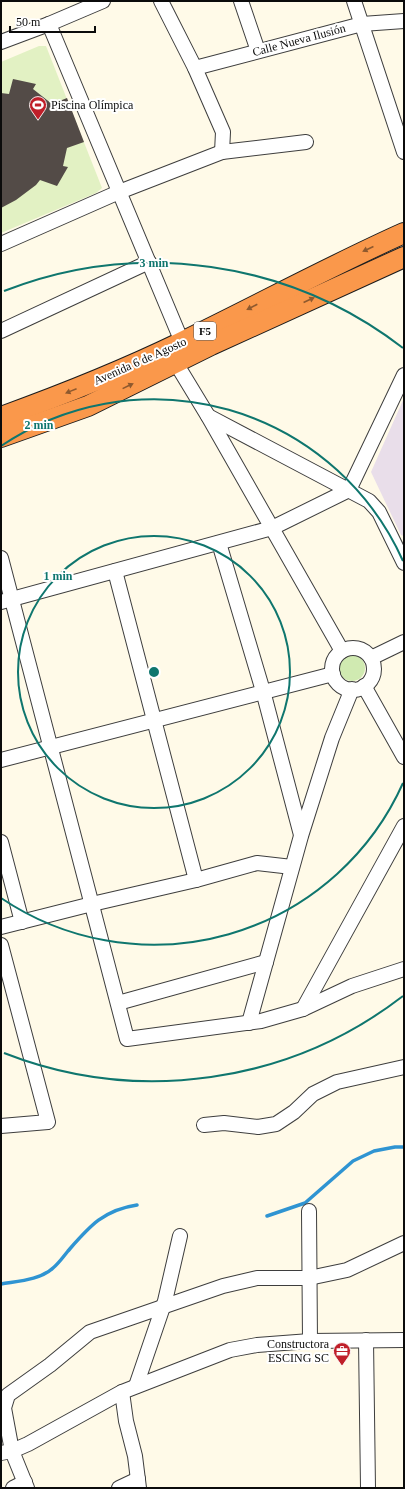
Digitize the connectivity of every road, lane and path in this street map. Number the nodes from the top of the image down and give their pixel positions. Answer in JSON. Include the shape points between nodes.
{"nodes":[{"id":1,"x":103,"y":1,"type":"edge"},
{"id":2,"x":161,"y":1,"type":"edge"},
{"id":3,"x":241,"y":1,"type":"edge"},
{"id":4,"x":354,"y":1,"type":"edge"},
{"id":5,"x":404,"y":21,"type":"edge"},
{"id":6,"x":49,"y":24,"type":"junction"},
{"id":7,"x":362,"y":24,"type":"junction"},
{"id":8,"x":1,"y":42,"type":"edge"},
{"id":9,"x":258,"y":51,"type":"junction"},
{"id":10,"x":195,"y":68,"type":"junction"},
{"id":11,"x":306,"y":142,"type":"dead end"},
{"id":12,"x":222,"y":152,"type":"junction"},
{"id":13,"x":404,"y":152,"type":"edge"},
{"id":14,"x":120,"y":192,"type":"junction"},
{"id":15,"x":404,"y":233,"type":"edge"},
{"id":16,"x":1,"y":244,"type":"edge"},
{"id":17,"x":404,"y":257,"type":"edge"},
{"id":18,"x":149,"y":262,"type":"junction"},
{"id":19,"x":1,"y":331,"type":"edge"},
{"id":20,"x":175,"y":351,"type":"junction"},
{"id":21,"x":404,"y":375,"type":"edge"},
{"id":22,"x":208,"y":416,"type":"junction"},
{"id":23,"x":1,"y":417,"type":"edge"},
{"id":24,"x":1,"y":436,"type":"edge"},
{"id":25,"x":349,"y":490,"type":"junction"},
{"id":26,"x":272,"y":528,"type":"junction"},
{"id":27,"x":219,"y":543,"type":"junction"},
{"id":28,"x":1,"y":558,"type":"edge"},
{"id":29,"x":404,"y":564,"type":"edge"},
{"id":30,"x":115,"y":571,"type":"junction"},
{"id":31,"x":6,"y":601,"type":"edge"},
{"id":32,"x":404,"y":642,"type":"edge"},
{"id":33,"x":342,"y":651,"type":"junction"},
{"id":34,"x":371,"y":658,"type":"junction"},
{"id":35,"x":333,"y":674,"type":"junction"},
{"id":36,"x":358,"y":688,"type":"junction"},
{"id":37,"x":263,"y":691,"type":"junction"},
{"id":38,"x":154,"y":720,"type":"junction"},
{"id":39,"x":50,"y":747,"type":"junction"},
{"id":40,"x":404,"y":757,"type":"edge"},
{"id":41,"x":1,"y":760,"type":"edge"},
{"id":42,"x":404,"y":826,"type":"edge"},
{"id":43,"x":301,"y":836,"type":"junction"},
{"id":44,"x":1,"y":842,"type":"edge"},
{"id":45,"x":292,"y":867,"type":"junction"},
{"id":46,"x":196,"y":880,"type":"junction"},
{"id":47,"x":92,"y":904,"type":"junction"},
{"id":48,"x":22,"y":922,"type":"junction"},
{"id":49,"x":1,"y":927,"type":"edge"},
{"id":50,"x":1,"y":945,"type":"edge"},
{"id":51,"x":266,"y":962,"type":"junction"},
{"id":52,"x":404,"y":969,"type":"edge"},
{"id":53,"x":118,"y":1003,"type":"junction"},
{"id":54,"x":303,"y":1009,"type":"junction"},
{"id":55,"x":249,"y":1022,"type":"junction"},
{"id":56,"x":404,"y":1067,"type":"edge"},
{"id":57,"x":204,"y":1125,"type":"dead end"},
{"id":58,"x":1,"y":1126,"type":"edge"},
{"id":59,"x":309,"y":1211,"type":"dead end"},
{"id":60,"x":180,"y":1236,"type":"dead end"},
{"id":61,"x":404,"y":1243,"type":"edge"},
{"id":62,"x":309,"y":1278,"type":"junction"},
{"id":63,"x":163,"y":1307,"type":"junction"},
{"id":64,"x":366,"y":1340,"type":"junction"},
{"id":65,"x":404,"y":1340,"type":"edge"},
{"id":66,"x":310,"y":1341,"type":"junction"},
{"id":67,"x":136,"y":1386,"type":"junction"},
{"id":68,"x":122,"y":1392,"type":"junction"},
{"id":69,"x":7,"y":1452,"type":"edge"},
{"id":70,"x":138,"y":1484,"type":"edge"},
{"id":71,"x":21,"y":1486,"type":"edge"},
{"id":72,"x":119,"y":1488,"type":"edge"},
{"id":73,"x":368,"y":1488,"type":"edge"}],
"edges":[{"from":1,"to":6,"type":"street"},
{"from":2,"to":10,"type":"street"},
{"from":3,"to":9,"type":"street"},
{"from":4,"to":7,"type":"street"},
{"from":5,"to":7,"type":"street","name":"Calle Nueva Ilusión"},
{"from":6,"to":8,"type":"street"},
{"from":6,"to":14,"type":"street"},
{"from":7,"to":9,"type":"street","name":"Calle Nueva Ilusión"},
{"from":7,"to":13,"type":"street"},
{"from":9,"to":10,"type":"street","name":"Calle Nueva Ilusión"},
{"from":10,"to":12,"type":"street","via":[[223,132]]},
{"from":11,"to":12,"type":"street"},
{"from":12,"to":14,"type":"street"},
{"from":14,"to":16,"type":"street"},
{"from":14,"to":18,"type":"street"},
{"from":15,"to":20,"type":"highway","name":"Avenida 6 de Agosto","number":"F5","one_way":true,"via":[[364,251]]},
{"from":20,"to":17,"type":"highway","name":"Avenida 6 de Agosto","number":"F5","one_way":true},
{"from":18,"to":19,"type":"street"},
{"from":18,"to":20,"type":"street"},
{"from":20,"to":22,"type":"street"},
{"from":20,"to":23,"type":"highway","name":"Avenida 6 de Agosto","number":"F5","one_way":true},
{"from":24,"to":20,"type":"highway","name":"Avenida 6 de Agosto","number":"F5","one_way":true,"via":[[88,406]]},
{"from":21,"to":25,"type":"street"},
{"from":22,"to":25,"type":"street"},
{"from":22,"to":26,"type":"street"},
{"from":25,"to":26,"type":"street"},
{"from":25,"to":29,"type":"street","via":[[369,501],[379,512]]},
{"from":26,"to":27,"type":"street"},
{"from":26,"to":33,"type":"street"},
{"from":27,"to":30,"type":"street"},
{"from":27,"to":37,"type":"street"},
{"from":28,"to":31,"type":"street"},
{"from":30,"to":31,"type":"street"},
{"from":30,"to":38,"type":"street"},
{"from":31,"to":39,"type":"street"},
{"from":32,"to":34,"type":"street"},
{"from":33,"to":34,"type":"street","via":[[348,648],[362,649]]},
{"from":33,"to":35,"type":"street","via":[[334,661]]},
{"from":34,"to":36,"type":"street","via":[[374,670],[369,682]]},
{"from":35,"to":36,"type":"street","via":[[340,685]]},
{"from":35,"to":37,"type":"street"},
{"from":36,"to":40,"type":"street"},
{"from":36,"to":43,"type":"street","via":[[332,738]]},
{"from":37,"to":38,"type":"street"},
{"from":37,"to":43,"type":"street"},
{"from":38,"to":39,"type":"street"},
{"from":38,"to":46,"type":"street"},
{"from":39,"to":41,"type":"street"},
{"from":39,"to":47,"type":"street"},
{"from":42,"to":54,"type":"street"},
{"from":43,"to":45,"type":"street"},
{"from":44,"to":48,"type":"street"},
{"from":45,"to":46,"type":"street","via":[[257,862]]},
{"from":45,"to":51,"type":"street"},
{"from":46,"to":47,"type":"street"},
{"from":47,"to":48,"type":"street"},
{"from":47,"to":53,"type":"street"},
{"from":48,"to":49,"type":"street"},
{"from":50,"to":58,"type":"street","via":[[48,1122]]},
{"from":51,"to":53,"type":"street"},
{"from":51,"to":55,"type":"street"},
{"from":52,"to":54,"type":"street","via":[[352,986]]},
{"from":53,"to":55,"type":"street","via":[[127,1038]]},
{"from":54,"to":55,"type":"street"},
{"from":56,"to":57,"type":"street","via":[[338,1082],[313,1094],[294,1112],[276,1124],[258,1127],[224,1123]]},
{"from":59,"to":62,"type":"street"},
{"from":60,"to":63,"type":"street"},
{"from":61,"to":62,"type":"street","via":[[347,1270]]},
{"from":62,"to":63,"type":"street","via":[[257,1278],[223,1286]]},
{"from":62,"to":66,"type":"street"},
{"from":63,"to":67,"type":"street"},
{"from":63,"to":69,"type":"street","via":[[90,1332],[8,1395],[4,1408]]},
{"from":64,"to":65,"type":"street"},
{"from":64,"to":66,"type":"street"},
{"from":64,"to":73,"type":"street"},
{"from":66,"to":67,"type":"street","via":[[230,1350]]},
{"from":67,"to":68,"type":"street"},
{"from":68,"to":69,"type":"street"},
{"from":68,"to":70,"type":"street"},
{"from":69,"to":71,"type":"street"},
{"from":70,"to":72,"type":"street"}]}
